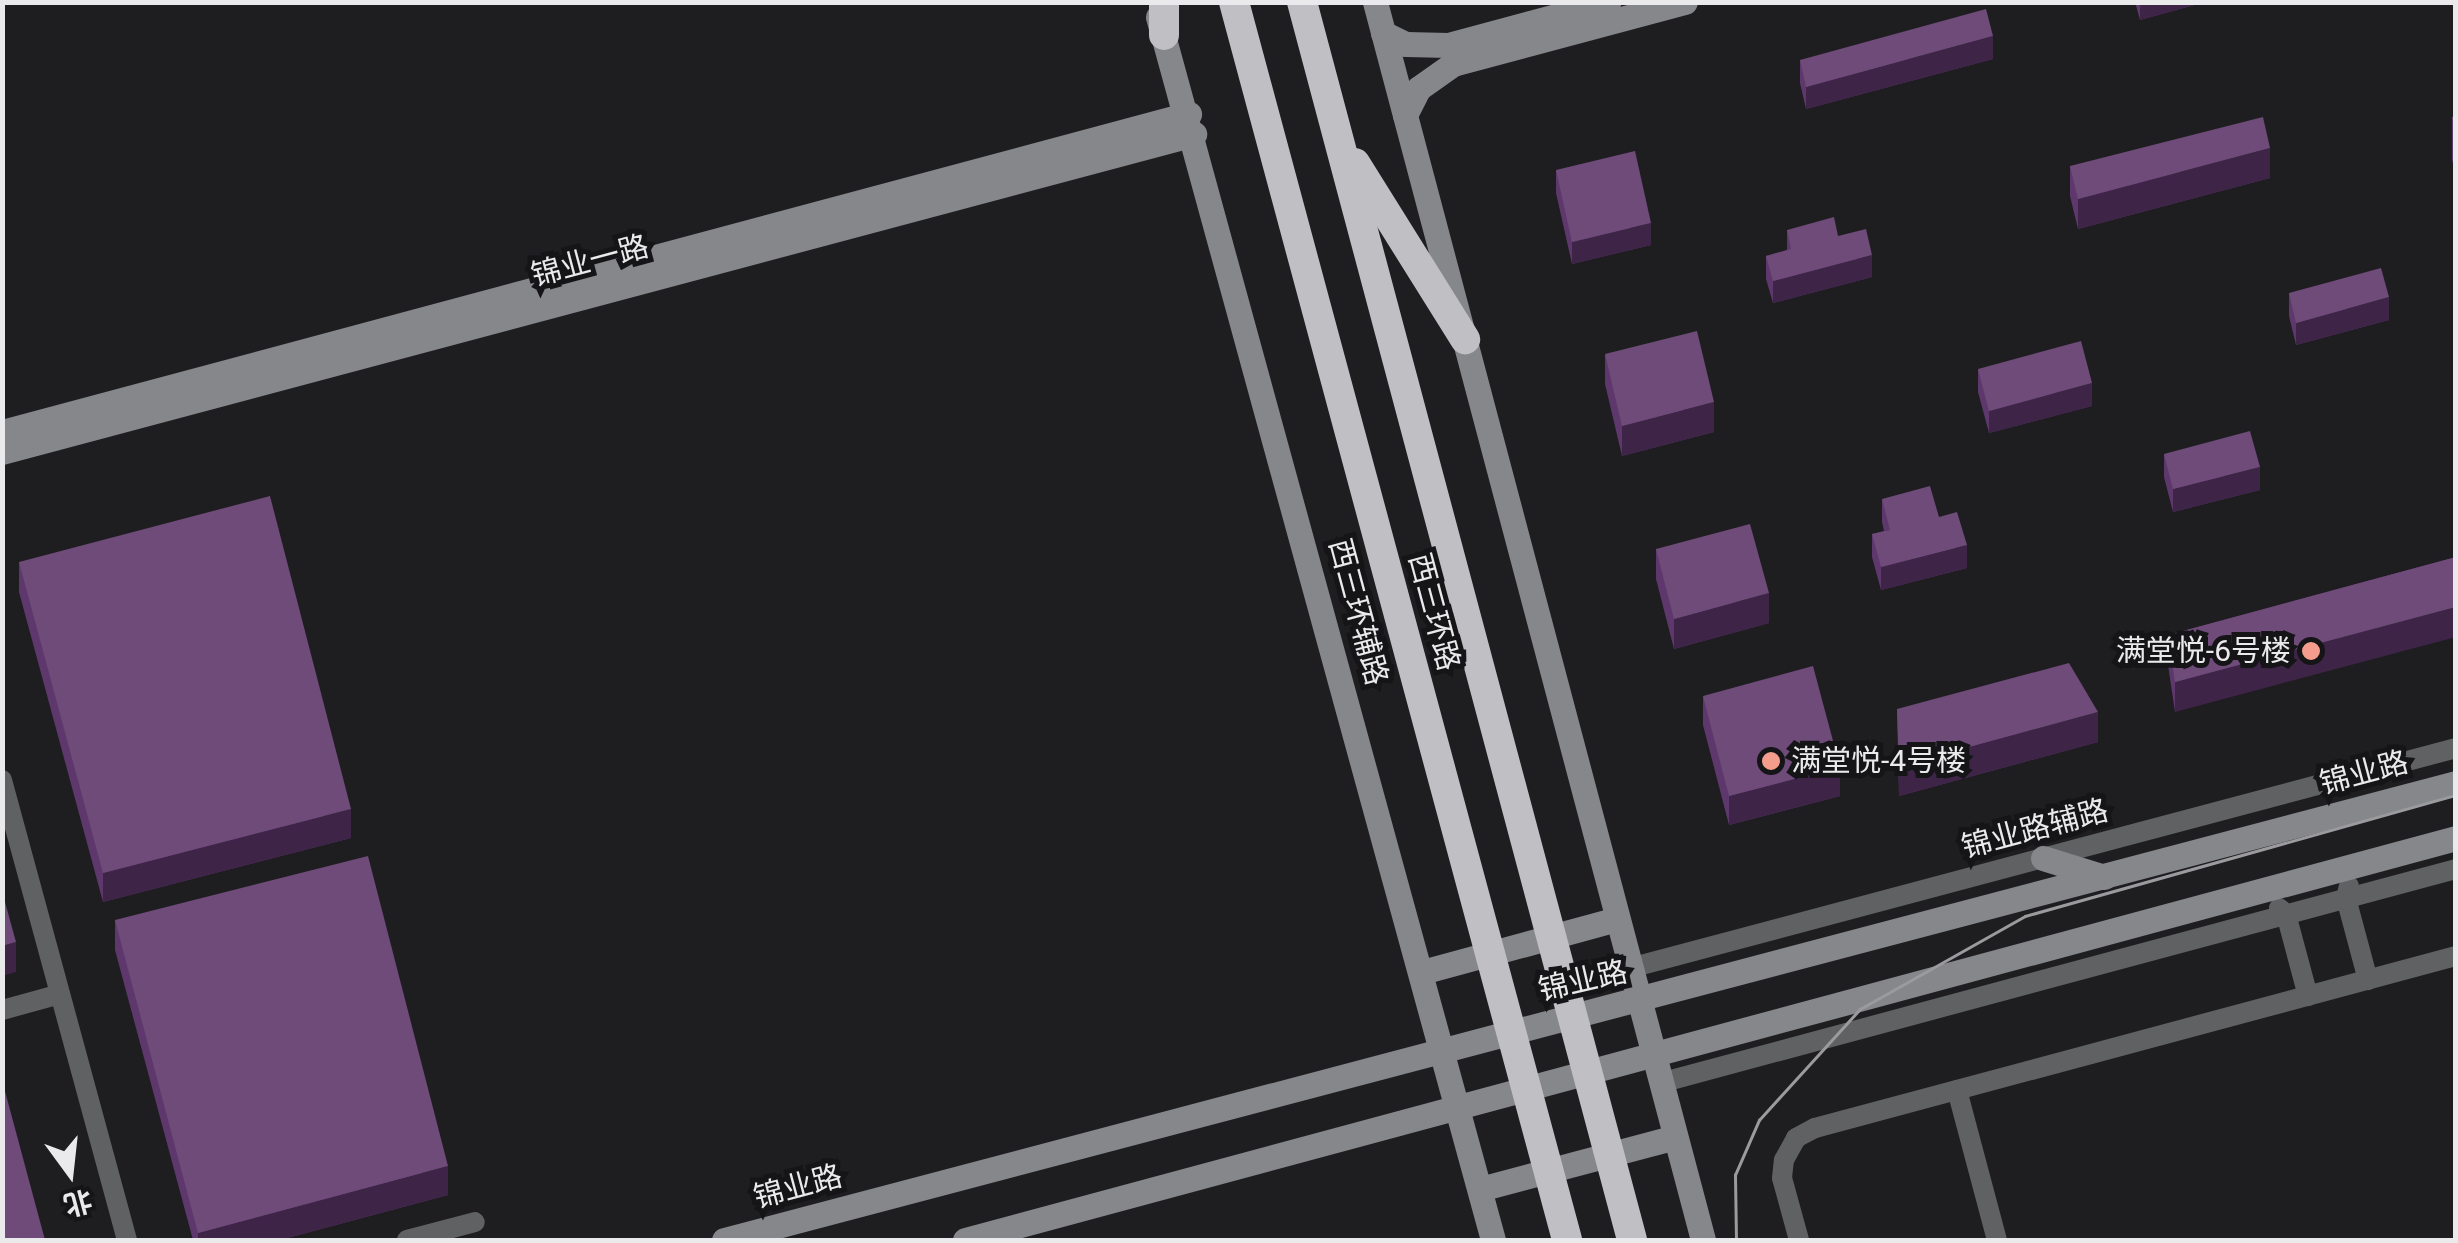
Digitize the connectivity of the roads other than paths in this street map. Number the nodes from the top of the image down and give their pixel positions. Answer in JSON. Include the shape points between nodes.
{"nodes":[{"id":1,"x":1154,"y":2,"type":"edge"},
{"id":2,"x":1164,"y":2,"type":"edge"},
{"id":3,"x":1234,"y":2,"type":"edge"},
{"id":4,"x":1302,"y":2,"type":"edge"},
{"id":5,"x":1316,"y":2,"type":"edge"},
{"id":6,"x":1375,"y":2,"type":"edge"},
{"id":7,"x":1608,"y":2,"type":"edge"},
{"id":8,"x":1686,"y":2,"type":"edge"},
{"id":9,"x":1383,"y":33,"type":"junction"},
{"id":10,"x":1164,"y":35,"type":"junction"},
{"id":11,"x":1314,"y":46,"type":"junction"},
{"id":12,"x":1405,"y":115,"type":"junction"},
{"id":13,"x":1192,"y":124,"type":"junction"},
{"id":14,"x":1339,"y":136,"type":"junction"},
{"id":15,"x":1466,"y":338,"type":"junction"},
{"id":16,"x":2,"y":432,"type":"edge"},
{"id":17,"x":2,"y":452,"type":"edge"},
{"id":18,"x":2456,"y":748,"type":"edge"},
{"id":19,"x":2,"y":780,"type":"edge"},
{"id":20,"x":2456,"y":783,"type":"edge"},
{"id":21,"x":2456,"y":838,"type":"edge"},
{"id":22,"x":2044,"y":858,"type":"junction"},
{"id":23,"x":2356,"y":865,"type":"junction"},
{"id":24,"x":2456,"y":868,"type":"edge"},
{"id":25,"x":2104,"y":877,"type":"junction"},
{"id":26,"x":2257,"y":892,"type":"junction"},
{"id":27,"x":2346,"y":898,"type":"junction"},
{"id":28,"x":2286,"y":914,"type":"junction"},
{"id":29,"x":1617,"y":919,"type":"junction"},
{"id":30,"x":2456,"y":956,"type":"edge"},
{"id":31,"x":1630,"y":968,"type":"junction"},
{"id":32,"x":1422,"y":972,"type":"junction"},
{"id":33,"x":2368,"y":980,"type":"junction"},
{"id":34,"x":60,"y":994,"type":"junction"},
{"id":35,"x":2308,"y":996,"type":"junction"},
{"id":36,"x":1638,"y":1002,"type":"junction"},
{"id":37,"x":2,"y":1010,"type":"edge"},
{"id":38,"x":1442,"y":1047,"type":"junction"},
{"id":39,"x":1652,"y":1054,"type":"junction"},
{"id":40,"x":1660,"y":1082,"type":"junction"},
{"id":41,"x":1957,"y":1090,"type":"junction"},
{"id":42,"x":1458,"y":1108,"type":"junction"},
{"id":43,"x":1675,"y":1137,"type":"junction"},
{"id":44,"x":1480,"y":1189,"type":"junction"},
{"id":45,"x":475,"y":1222,"type":"dead end"},
{"id":46,"x":126,"y":1240,"type":"edge"},
{"id":47,"x":407,"y":1240,"type":"edge"},
{"id":48,"x":724,"y":1240,"type":"edge"},
{"id":49,"x":965,"y":1240,"type":"edge"},
{"id":50,"x":1493,"y":1240,"type":"edge"},
{"id":51,"x":1566,"y":1240,"type":"edge"},
{"id":52,"x":1632,"y":1240,"type":"edge"},
{"id":53,"x":1704,"y":1240,"type":"edge"},
{"id":54,"x":1799,"y":1240,"type":"edge"},
{"id":55,"x":1997,"y":1240,"type":"edge"}],
"edges":[{"from":1,"to":10,"type":"main road","name":"西三环辅路"},
{"from":2,"to":10,"type":"highway"},
{"from":3,"to":51,"type":"highway","name":"西三环路"},
{"from":4,"to":11,"type":"highway","name":"西三环路"},
{"from":5,"to":11,"type":"highway"},
{"from":6,"to":9,"type":"main road"},
{"from":7,"to":9,"type":"main road","via":[[1448,45],[1406,44]]},
{"from":8,"to":12,"type":"main road","via":[[1454,64],[1418,88]]},
{"from":9,"to":12,"type":"main road"},
{"from":10,"to":13,"type":"main road","name":"西三环辅路"},
{"from":11,"to":14,"type":"highway","name":"西三环路"},
{"from":12,"to":15,"type":"main road"},
{"from":13,"to":16,"type":"main road","name":"锦业一路"},
{"from":13,"to":17,"type":"main road","name":"锦业一路"},
{"from":13,"to":32,"type":"main road","name":"西三环辅路"},
{"from":14,"to":15,"type":"highway"},
{"from":14,"to":52,"type":"highway","name":"西三环路"},
{"from":15,"to":29,"type":"main road"},
{"from":18,"to":22,"type":"street","name":"锦业路辅路"},
{"from":19,"to":34,"type":"street"},
{"from":20,"to":25,"type":"main road","name":"锦业路"},
{"from":21,"to":23,"type":"main road"},
{"from":22,"to":25,"type":"main road"},
{"from":22,"to":31,"type":"street","name":"锦业路辅路"},
{"from":23,"to":26,"type":"main road"},
{"from":23,"to":27,"type":"street"},
{"from":24,"to":27,"type":"street"},
{"from":25,"to":36,"type":"main road","name":"锦业路"},
{"from":26,"to":28,"type":"street"},
{"from":26,"to":39,"type":"main road"},
{"from":27,"to":28,"type":"street"},
{"from":27,"to":33,"type":"street"},
{"from":28,"to":35,"type":"street"},
{"from":28,"to":40,"type":"street"},
{"from":29,"to":31,"type":"main road"},
{"from":29,"to":32,"type":"main road"},
{"from":30,"to":33,"type":"street"},
{"from":31,"to":36,"type":"main road"},
{"from":32,"to":38,"type":"main road","name":"西三环辅路"},
{"from":33,"to":35,"type":"street"},
{"from":34,"to":37,"type":"street"},
{"from":34,"to":46,"type":"street"},
{"from":35,"to":41,"type":"street"},
{"from":36,"to":38,"type":"main road","name":"锦业路"},
{"from":36,"to":39,"type":"main road"},
{"from":38,"to":42,"type":"main road","name":"西三环辅路"},
{"from":38,"to":48,"type":"main road","name":"锦业路"},
{"from":39,"to":40,"type":"main road"},
{"from":39,"to":42,"type":"main road"},
{"from":40,"to":43,"type":"main road"},
{"from":41,"to":54,"type":"street","via":[[1796,1138],[1782,1178]]},
{"from":41,"to":55,"type":"street"},
{"from":42,"to":44,"type":"main road","name":"西三环辅路"},
{"from":42,"to":49,"type":"main road"},
{"from":43,"to":44,"type":"main road"},
{"from":43,"to":53,"type":"main road"},
{"from":44,"to":50,"type":"main road","name":"西三环辅路"},
{"from":45,"to":47,"type":"street"}]}
